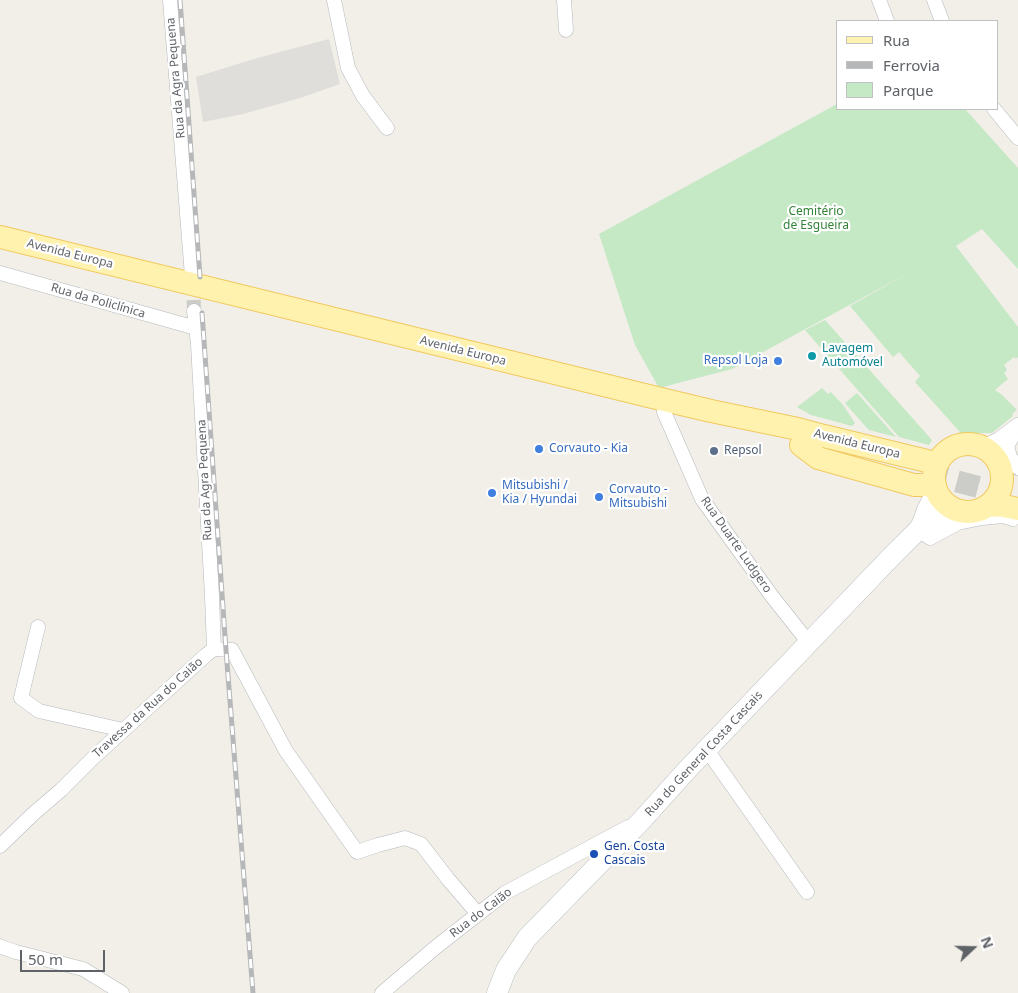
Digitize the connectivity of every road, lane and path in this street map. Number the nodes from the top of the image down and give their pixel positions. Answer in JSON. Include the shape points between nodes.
{"nodes":[{"id":1,"x":170,"y":0,"type":"edge"},
{"id":2,"x":334,"y":0,"type":"edge"},
{"id":3,"x":564,"y":0,"type":"edge"},
{"id":4,"x":879,"y":0,"type":"edge"},
{"id":5,"x":934,"y":0,"type":"edge"},
{"id":6,"x":887,"y":20,"type":"edge"},
{"id":7,"x":942,"y":20,"type":"edge"},
{"id":8,"x":566,"y":30,"type":"dead end"},
{"id":9,"x":995,"y":110,"type":"edge"},
{"id":10,"x":387,"y":128,"type":"dead end"},
{"id":11,"x":1018,"y":138,"type":"edge"},
{"id":12,"x":0,"y":237,"type":"edge"},
{"id":13,"x":0,"y":252,"type":"edge"},
{"id":14,"x":0,"y":273,"type":"edge"},
{"id":15,"x":192,"y":276,"type":"tunnel mouth"},
{"id":16,"x":194,"y":311,"type":"tunnel mouth"},
{"id":17,"x":196,"y":328,"type":"junction"},
{"id":18,"x":664,"y":412,"type":"junction"},
{"id":19,"x":1018,"y":426,"type":"edge"},
{"id":20,"x":800,"y":437,"type":"junction"},
{"id":21,"x":1009,"y":475,"type":"edge"},
{"id":22,"x":928,"y":490,"type":"junction"},
{"id":23,"x":988,"y":505,"type":"junction"},
{"id":24,"x":954,"y":509,"type":"junction"},
{"id":25,"x":1018,"y":520,"type":"edge"},
{"id":26,"x":38,"y":627,"type":"dead end"},
{"id":27,"x":809,"y":643,"type":"junction"},
{"id":28,"x":214,"y":649,"type":"junction"},
{"id":29,"x":123,"y":730,"type":"junction"},
{"id":30,"x":707,"y":750,"type":"junction"},
{"id":31,"x":642,"y":820,"type":"junction"},
{"id":32,"x":0,"y":846,"type":"edge"},
{"id":33,"x":807,"y":892,"type":"dead end"},
{"id":34,"x":478,"y":914,"type":"junction"},
{"id":35,"x":0,"y":946,"type":"edge"},
{"id":36,"x":122,"y":993,"type":"edge"},
{"id":37,"x":382,"y":993,"type":"edge"},
{"id":38,"x":497,"y":993,"type":"edge"}],
"edges":[{"from":1,"to":15,"type":"street","name":"Rua da Agra Pequena"},
{"from":2,"to":10,"type":"street","via":[[348,68],[363,96]]},
{"from":3,"to":8,"type":"street"},
{"from":4,"to":6,"type":"street"},
{"from":5,"to":7,"type":"street"},
{"from":9,"to":11,"type":"street"},
{"from":12,"to":20,"type":"main road","name":"Avenida Europa","via":[[720,413]]},
{"from":13,"to":18,"type":"main road","name":"Avenida Europa"},
{"from":14,"to":17,"type":"street","name":"Rua da Policlínica"},
{"from":16,"to":17,"type":"street","name":"Rua da Agra Pequena"},
{"from":17,"to":28,"type":"street","name":"Rua da Agra Pequena"},
{"from":18,"to":20,"type":"main road","name":"Avenida Europa","via":[[747,431]]},
{"from":18,"to":27,"type":"street","name":"Rua Duarte Ludgero","via":[[702,499],[770,595]]},
{"from":19,"to":21,"type":"street"},
{"from":19,"to":21,"type":"street","via":[[999,439]]},
{"from":20,"to":22,"type":"main road","name":"Avenida Europa","via":[[833,439]]},
{"from":21,"to":22,"type":"main road","via":[[974,444],[964,443],[954,446]]},
{"from":21,"to":23,"type":"main road","via":[[1002,478],[996,498]]},
{"from":21,"to":23,"type":"main road","via":[[1004,506]]},
{"from":22,"to":24,"type":"main road"},
{"from":22,"to":24,"type":"main road","name":"Rua do General Costa Cascais","via":[[942,513]]},
{"from":22,"to":25,"type":"street","via":[[930,538],[958,523],[982,518],[1003,516]]},
{"from":22,"to":27,"type":"main road","name":"Rua do General Costa Cascais","via":[[890,558]]},
{"from":23,"to":24,"type":"main road","via":[[977,511]]},
{"from":26,"to":29,"type":"street","via":[[21,698],[39,711]]},
{"from":27,"to":30,"type":"main road","name":"Rua do General Costa Cascais"},
{"from":28,"to":29,"type":"street","name":"Travessa da Rua do Caião"},
{"from":28,"to":34,"type":"street","name":"Travessa da Rua do Caião","via":[[232,650],[286,751],[357,852],[405,838],[421,844]]},
{"from":29,"to":32,"type":"street","name":"Travessa da Rua do Caião"},
{"from":30,"to":31,"type":"main road","name":"Rua do General Costa Cascais"},
{"from":30,"to":33,"type":"street"},
{"from":31,"to":34,"type":"street","name":"Rua do Caião","via":[[505,893]]},
{"from":31,"to":38,"type":"main road","name":"Rua do General Costa Cascais","via":[[527,938],[506,970]]},
{"from":34,"to":37,"type":"street","name":"Rua do Caião"},
{"from":35,"to":36,"type":"street","via":[[83,969]]}]}
